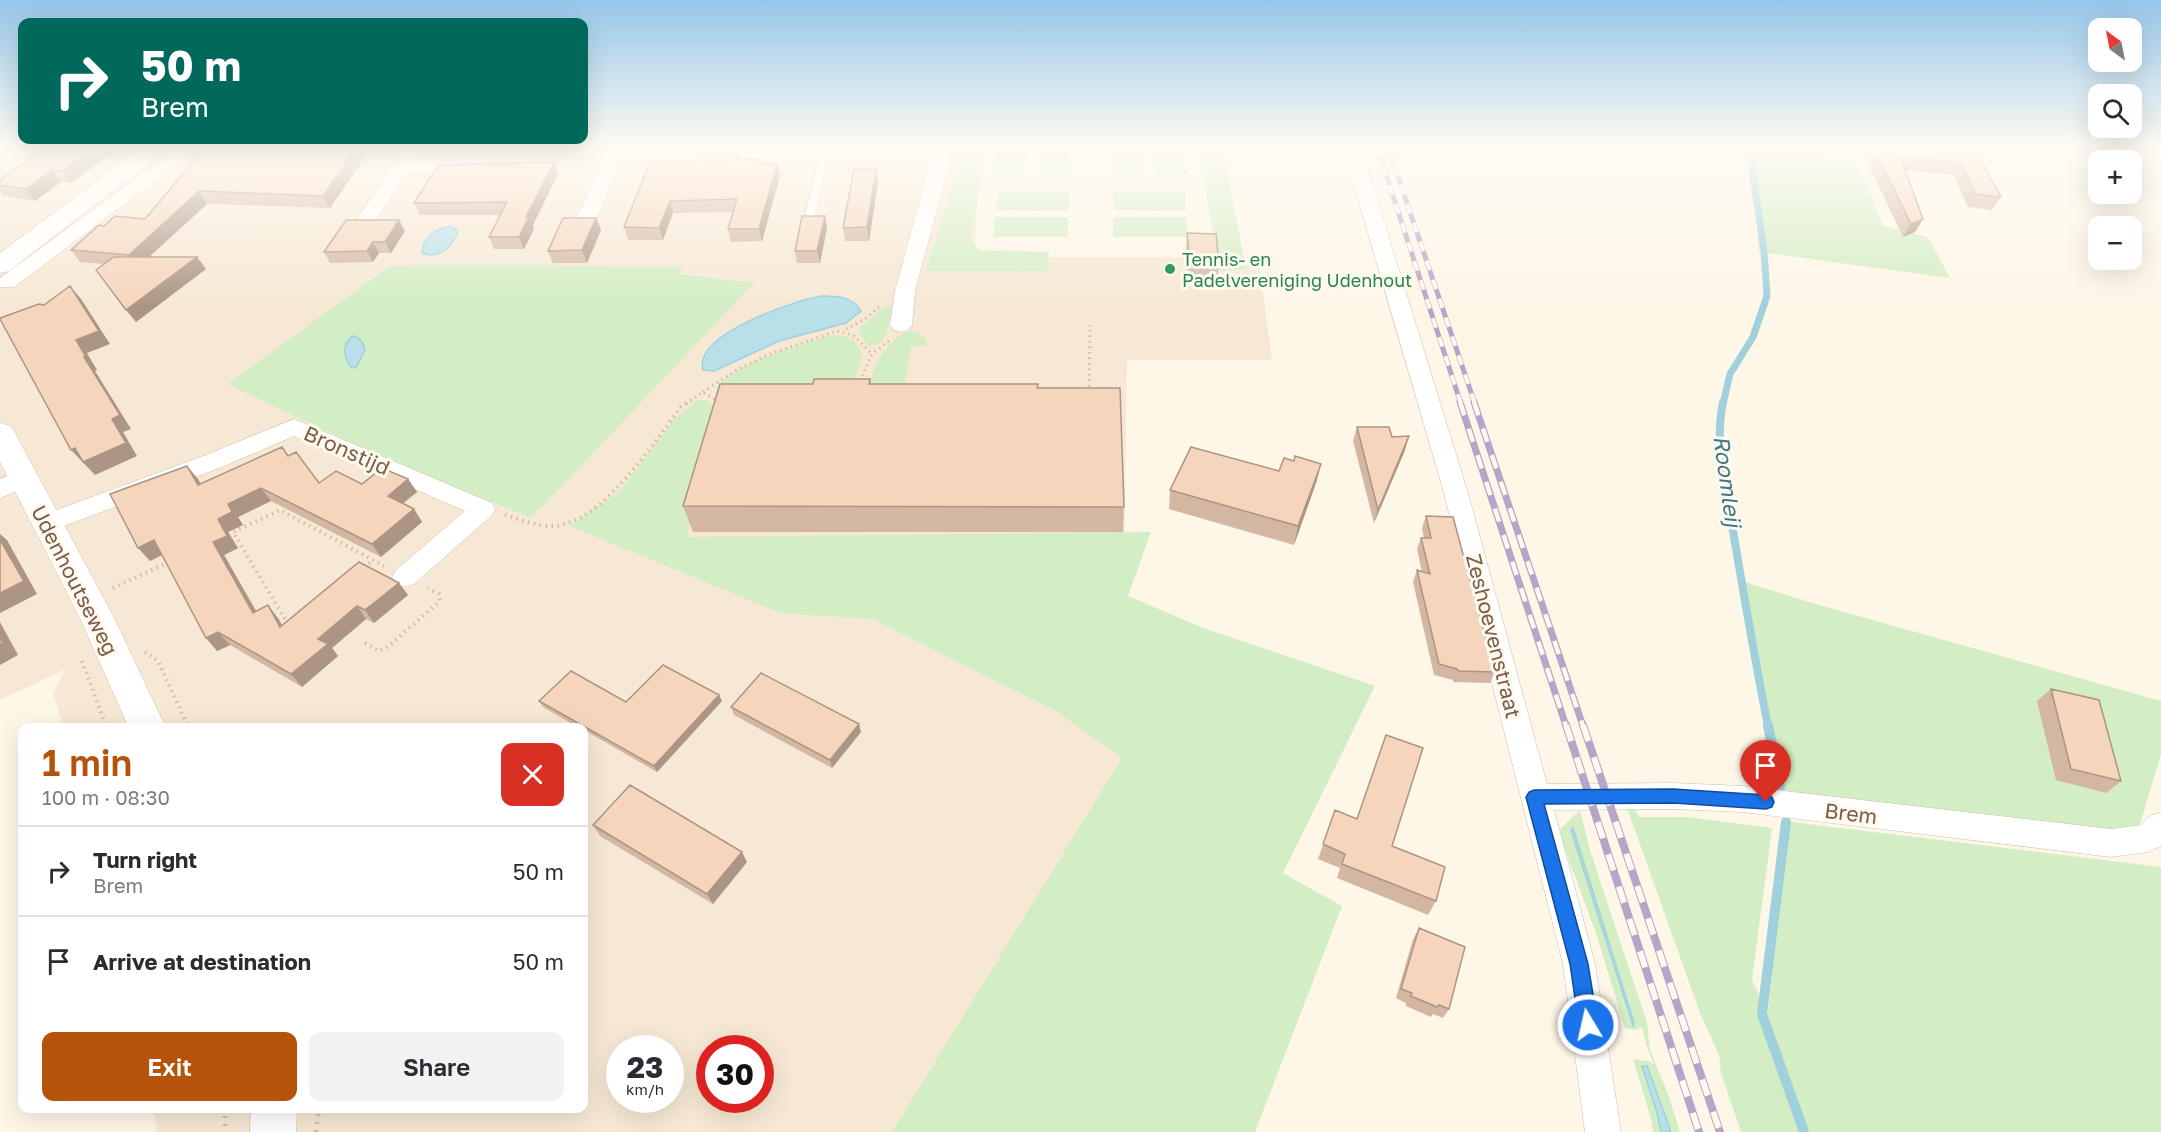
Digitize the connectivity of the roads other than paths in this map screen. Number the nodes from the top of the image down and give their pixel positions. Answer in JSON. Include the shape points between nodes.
{"nodes":[{"id":1,"x":89,"y":200,"type":"edge"},
{"id":2,"x":118,"y":200,"type":"edge"},
{"id":3,"x":380,"y":200,"type":"edge"},
{"id":4,"x":595,"y":200,"type":"edge"},
{"id":5,"x":814,"y":200,"type":"edge"},
{"id":6,"x":930,"y":200,"type":"edge"},
{"id":7,"x":1368,"y":200,"type":"edge"},
{"id":8,"x":810,"y":215,"type":"edge"},
{"id":9,"x":587,"y":218,"type":"edge"},
{"id":10,"x":367,"y":219,"type":"edge"},
{"id":11,"x":4,"y":274,"type":"edge"},
{"id":12,"x":901,"y":325,"type":"road end"},
{"id":13,"x":0,"y":433,"type":"edge"},
{"id":14,"x":12,"y":484,"type":"edge"},
{"id":15,"x":47,"y":523,"type":"junction"},
{"id":16,"x":405,"y":577,"type":"road end"},
{"id":17,"x":146,"y":723,"type":"edge"},
{"id":18,"x":1534,"y":797,"type":"junction"},
{"id":19,"x":2161,"y":826,"type":"edge"},
{"id":20,"x":274,"y":1113,"type":"edge"},
{"id":21,"x":273,"y":1132,"type":"edge"},
{"id":22,"x":1603,"y":1132,"type":"edge"}],
"edges":[{"from":1,"to":11,"type":"street"},
{"from":2,"to":11,"type":"street"},
{"from":3,"to":10,"type":"street"},
{"from":4,"to":9,"type":"street"},
{"from":5,"to":8,"type":"lane"},
{"from":6,"to":12,"type":"street","via":[[905,291]]},
{"from":7,"to":18,"type":"street","name":"Zeshoevenstraat","via":[[1456,493]]},
{"from":13,"to":14,"type":"street","name":"Udenhoutseweg"},
{"from":14,"to":15,"type":"street","name":"Udenhoutseweg"},
{"from":15,"to":16,"type":"street","name":"Bronstijd","via":[[294,427],[483,509]]},
{"from":15,"to":17,"type":"street","name":"Udenhoutseweg"},
{"from":18,"to":19,"type":"street","name":"Brem","via":[[1742,799],[2112,843],[2148,838]]},
{"from":18,"to":22,"type":"street","name":"Zeshoevenstraat","via":[[1579,964]]},
{"from":20,"to":21,"type":"street"}]}
